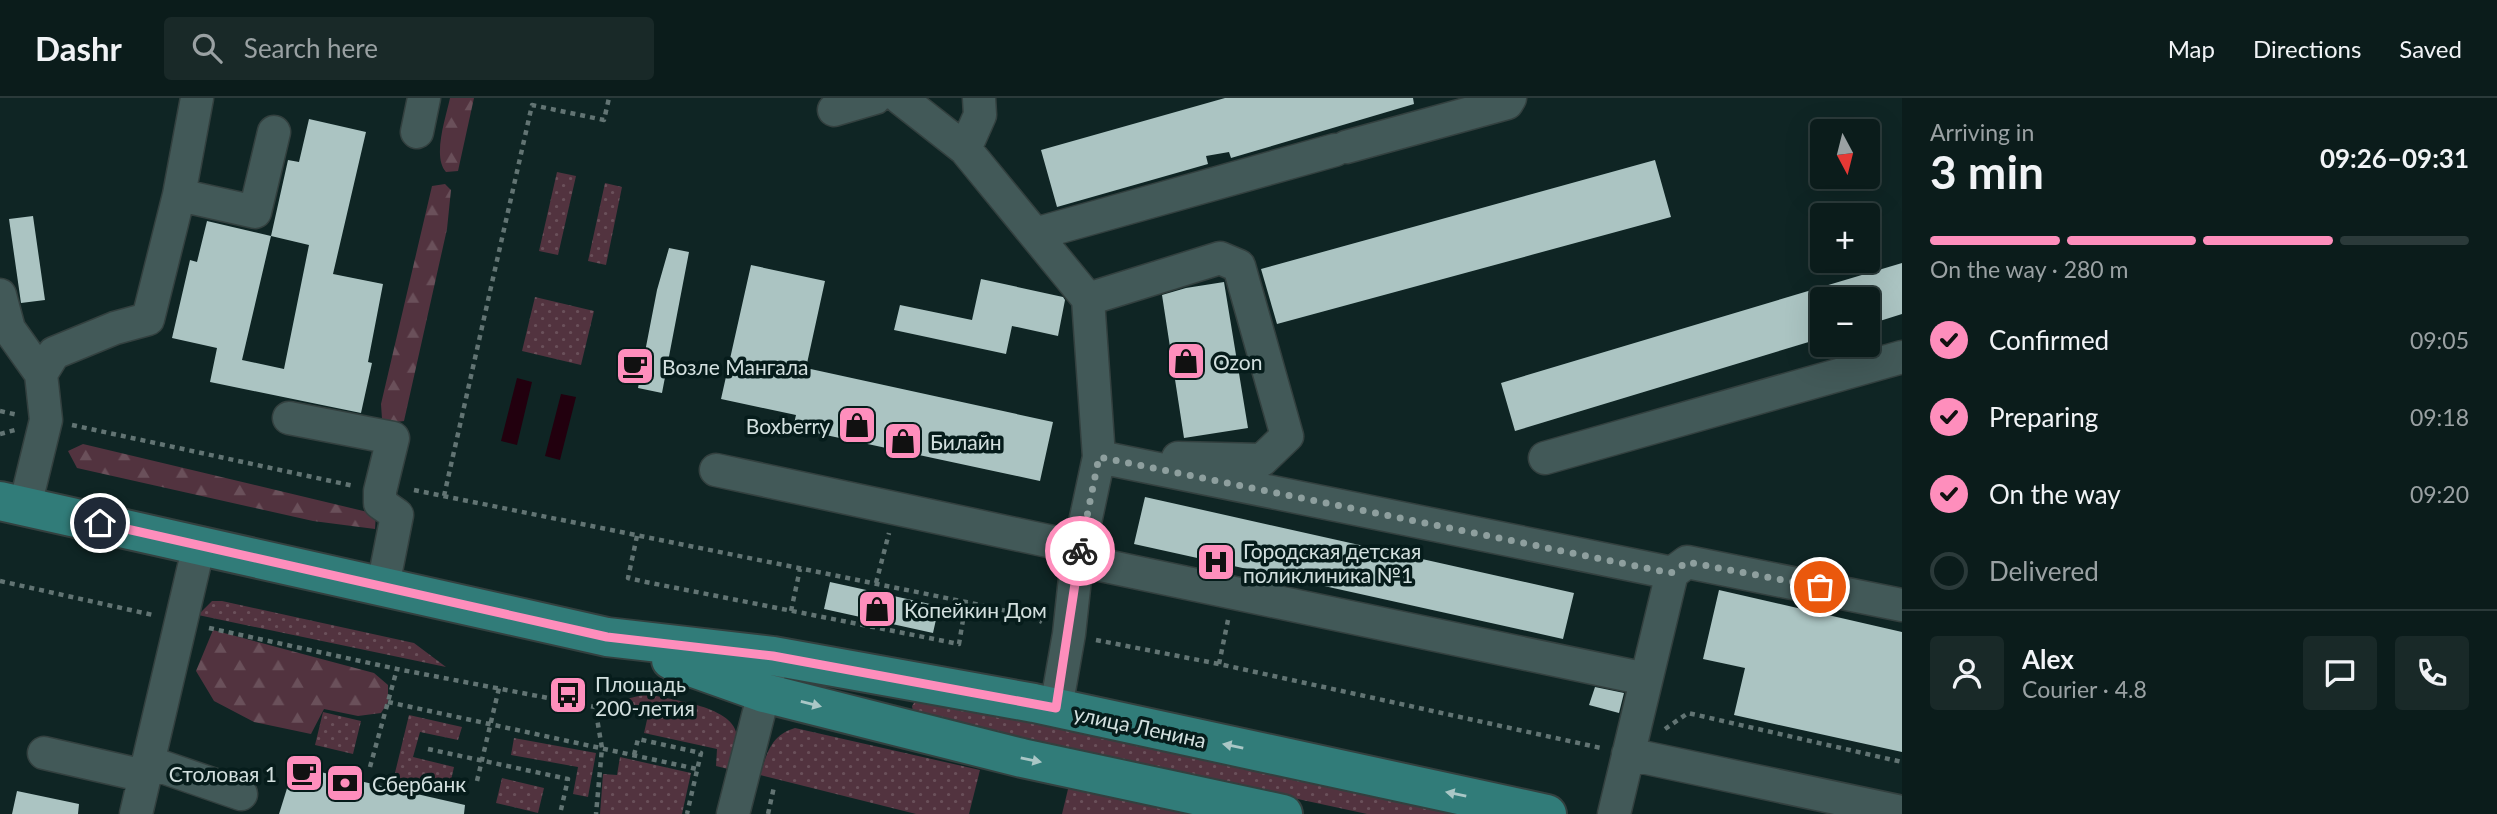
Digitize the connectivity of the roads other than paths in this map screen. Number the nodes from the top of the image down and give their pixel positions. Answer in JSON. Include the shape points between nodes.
{"nodes":[{"id":1,"x":197,"y":98,"type":"edge"},
{"id":2,"x":425,"y":98,"type":"edge"},
{"id":3,"x":875,"y":98,"type":"edge"},
{"id":4,"x":900,"y":98,"type":"edge"},
{"id":5,"x":979,"y":98,"type":"edge"},
{"id":6,"x":1510,"y":98,"type":"edge"},
{"id":7,"x":834,"y":110,"type":"dead end"},
{"id":8,"x":274,"y":132,"type":"dead end"},
{"id":9,"x":417,"y":132,"type":"dead end"},
{"id":10,"x":965,"y":149,"type":"junction"},
{"id":11,"x":179,"y":195,"type":"junction"},
{"id":12,"x":1035,"y":234,"type":"junction"},
{"id":13,"x":0,"y":295,"type":"edge"},
{"id":14,"x":1088,"y":299,"type":"junction"},
{"id":15,"x":1902,"y":357,"type":"edge"},
{"id":16,"x":41,"y":374,"type":"junction"},
{"id":17,"x":289,"y":418,"type":"dead end"},
{"id":18,"x":1099,"y":457,"type":"junction"},
{"id":19,"x":1545,"y":458,"type":"dead end"},
{"id":20,"x":716,"y":470,"type":"dead end"},
{"id":21,"x":13,"y":504,"type":"edge"},
{"id":22,"x":199,"y":545,"type":"junction"},
{"id":23,"x":1079,"y":554,"type":"junction"},
{"id":24,"x":1671,"y":573,"type":"junction"},
{"id":25,"x":383,"y":586,"type":"junction"},
{"id":26,"x":1902,"y":605,"type":"edge"},
{"id":27,"x":607,"y":637,"type":"junction"},
{"id":28,"x":773,"y":656,"type":"junction"},
{"id":29,"x":1646,"y":679,"type":"junction"},
{"id":30,"x":764,"y":692,"type":"junction"},
{"id":31,"x":1056,"y":708,"type":"junction"},
{"id":32,"x":44,"y":753,"type":"dead end"},
{"id":33,"x":1628,"y":754,"type":"junction"},
{"id":34,"x":147,"y":769,"type":"junction"},
{"id":35,"x":242,"y":794,"type":"dead end"},
{"id":36,"x":1902,"y":812,"type":"edge"},
{"id":37,"x":136,"y":814,"type":"edge"},
{"id":38,"x":733,"y":814,"type":"edge"},
{"id":39,"x":1283,"y":814,"type":"edge"},
{"id":40,"x":1546,"y":814,"type":"edge"},
{"id":41,"x":1614,"y":814,"type":"edge"}],
"edges":[{"from":1,"to":11,"type":"street"},
{"from":2,"to":9,"type":"street"},
{"from":3,"to":7,"type":"street"},
{"from":4,"to":10,"type":"street"},
{"from":5,"to":10,"type":"street","via":[[980,115]]},
{"from":6,"to":12,"type":"street","via":[[1507,103]]},
{"from":8,"to":11,"type":"street","via":[[255,212]]},
{"from":10,"to":12,"type":"street"},
{"from":11,"to":16,"type":"street","via":[[148,319],[54,353]]},
{"from":12,"to":14,"type":"street"},
{"from":13,"to":16,"type":"street","via":[[9,329]]},
{"from":14,"to":18,"type":"street"},
{"from":14,"to":18,"type":"street","via":[[1220,258],[1239,266],[1287,436],[1262,460]]},
{"from":15,"to":19,"type":"street"},
{"from":16,"to":21,"type":"street","via":[[46,420]]},
{"from":17,"to":25,"type":"street","via":[[393,438],[380,491],[380,503],[397,515]]},
{"from":18,"to":23,"type":"street"},
{"from":18,"to":24,"type":"street"},
{"from":20,"to":23,"type":"street"},
{"from":21,"to":22,"type":"main road","name":"улица Ленина"},
{"from":22,"to":25,"type":"main road","name":"улица Ленина"},
{"from":22,"to":34,"type":"street"},
{"from":23,"to":29,"type":"street","via":[[1234,593]]},
{"from":23,"to":31,"type":"street"},
{"from":24,"to":26,"type":"street","via":[[1687,562]]},
{"from":24,"to":29,"type":"street"},
{"from":25,"to":27,"type":"main road","name":"улица Ленина"},
{"from":27,"to":28,"type":"main road","name":"улица Ленина"},
{"from":27,"to":30,"type":"main road","name":"улица Ленина"},
{"from":28,"to":30,"type":"street"},
{"from":28,"to":31,"type":"main road","name":"улица Ленина"},
{"from":29,"to":33,"type":"street"},
{"from":30,"to":38,"type":"street"},
{"from":30,"to":39,"type":"main road","name":"улица Ленина","one_way":true,"via":[[1022,758]]},
{"from":40,"to":31,"type":"main road","name":"улица Ленина","one_way":true},
{"from":32,"to":34,"type":"street"},
{"from":33,"to":36,"type":"street"},
{"from":33,"to":41,"type":"street"},
{"from":34,"to":35,"type":"street"},
{"from":34,"to":37,"type":"street"}]}
